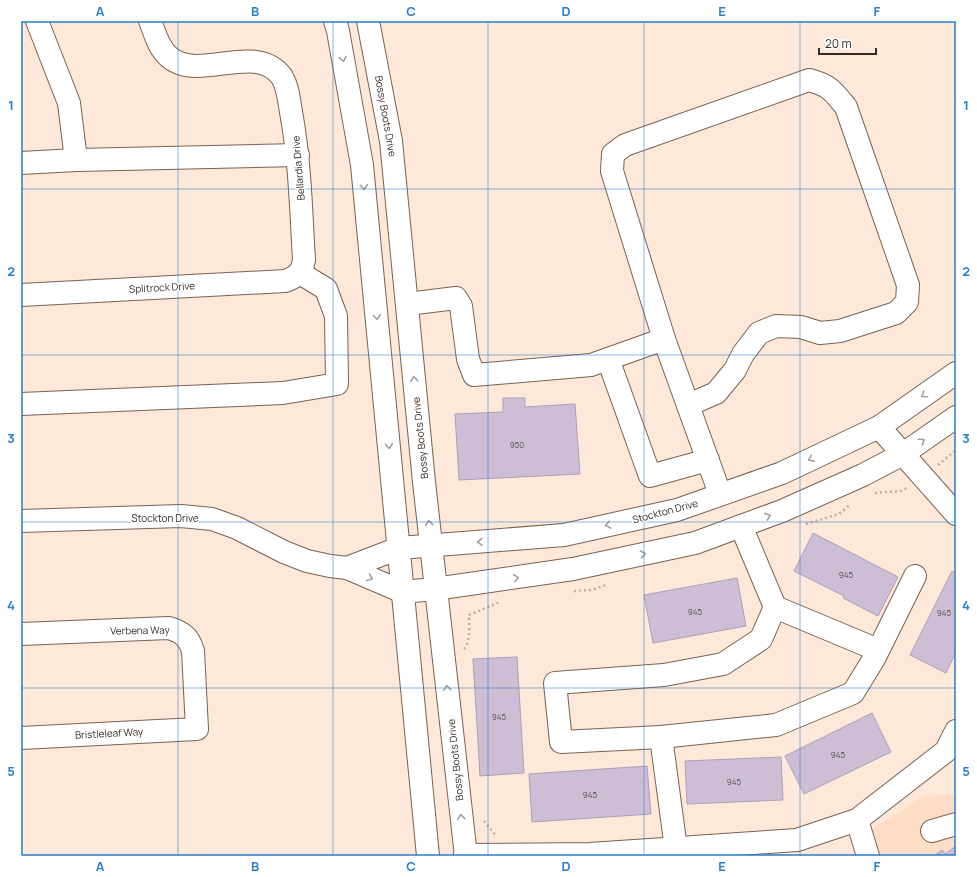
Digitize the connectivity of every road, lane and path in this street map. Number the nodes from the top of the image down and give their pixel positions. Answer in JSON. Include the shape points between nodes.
{"nodes":[{"id":1,"x":37,"y":21,"type":"edge"},
{"id":2,"x":150,"y":21,"type":"edge"},
{"id":3,"x":369,"y":23,"type":"edge"},
{"id":4,"x":336,"y":26,"type":"edge"},
{"id":5,"x":298,"y":155,"type":"junction"},
{"id":6,"x":76,"y":160,"type":"junction"},
{"id":7,"x":21,"y":163,"type":"edge"},
{"id":8,"x":300,"y":273,"type":"junction"},
{"id":9,"x":21,"y":295,"type":"edge"},
{"id":10,"x":407,"y":304,"type":"junction"},
{"id":11,"x":664,"y":339,"type":"junction"},
{"id":12,"x":608,"y":359,"type":"junction"},
{"id":13,"x":956,"y":373,"type":"edge"},
{"id":14,"x":21,"y":404,"type":"edge"},
{"id":15,"x":688,"y":405,"type":"junction"},
{"id":16,"x":956,"y":417,"type":"edge"},
{"id":17,"x":878,"y":427,"type":"junction"},
{"id":18,"x":956,"y":450,"type":"edge"},
{"id":19,"x":903,"y":454,"type":"junction"},
{"id":20,"x":708,"y":460,"type":"junction"},
{"id":21,"x":923,"y":477,"type":"junction"},
{"id":22,"x":720,"y":494,"type":"junction"},
{"id":23,"x":868,"y":496,"type":"dead end"},
{"id":24,"x":854,"y":502,"type":"dead end"},
{"id":25,"x":956,"y":514,"type":"edge"},
{"id":26,"x":21,"y":521,"type":"edge"},
{"id":27,"x":805,"y":525,"type":"dead end"},
{"id":28,"x":741,"y":526,"type":"junction"},
{"id":29,"x":431,"y":545,"type":"junction"},
{"id":30,"x":399,"y":548,"type":"junction"},
{"id":31,"x":347,"y":568,"type":"junction"},
{"id":32,"x":915,"y":576,"type":"dead end"},
{"id":33,"x":611,"y":583,"type":"dead end"},
{"id":34,"x":436,"y":589,"type":"junction"},
{"id":35,"x":403,"y":592,"type":"junction"},
{"id":36,"x":568,"y":592,"type":"dead end"},
{"id":37,"x":501,"y":601,"type":"dead end"},
{"id":38,"x":775,"y":607,"type":"junction"},
{"id":39,"x":21,"y":634,"type":"edge"},
{"id":40,"x":878,"y":650,"type":"junction"},
{"id":41,"x":463,"y":651,"type":"dead end"},
{"id":42,"x":197,"y":729,"type":"joint"},
{"id":43,"x":956,"y":731,"type":"edge"},
{"id":44,"x":661,"y":737,"type":"junction"},
{"id":45,"x":21,"y":738,"type":"edge"},
{"id":46,"x":480,"y":816,"type":"dead end"},
{"id":47,"x":857,"y":820,"type":"junction"},
{"id":48,"x":956,"y":824,"type":"edge"},
{"id":49,"x":932,"y":831,"type":"dead end"},
{"id":50,"x":677,"y":852,"type":"edge"},
{"id":51,"x":495,"y":855,"type":"edge"},
{"id":52,"x":428,"y":856,"type":"edge"},
{"id":53,"x":466,"y":856,"type":"edge"},
{"id":54,"x":868,"y":856,"type":"edge"}],
"edges":[{"from":1,"to":6,"type":"street","via":[[69,103]]},
{"from":2,"to":5,"type":"street","name":"Bellardia Drive","via":[[161,48],[174,61],[191,66],[252,61],[273,69],[288,90]]},
{"from":3,"to":4,"type":"street"},
{"from":3,"to":10,"type":"street","name":"Bossy Boots Drive","via":[[391,141]]},
{"from":4,"to":30,"type":"street","one_way":true,"via":[[362,165]]},
{"from":5,"to":6,"type":"street"},
{"from":5,"to":8,"type":"street","name":"Bellardia Drive","via":[[304,260]]},
{"from":6,"to":7,"type":"street"},
{"from":8,"to":9,"type":"street","name":"Splitrock Drive","via":[[285,281]]},
{"from":8,"to":14,"type":"street","via":[[326,289],[336,316],[337,384],[283,393]]},
{"from":10,"to":12,"type":"street","via":[[456,298],[461,306],[468,359],[474,375],[591,365]]},
{"from":29,"to":10,"type":"street","name":"Bossy Boots Drive","one_way":true},
{"from":11,"to":12,"type":"street"},
{"from":11,"to":15,"type":"street"},
{"from":11,"to":15,"type":"street","via":[[612,171],[613,154],[625,145],[809,80],[823,83],[846,107],[908,285],[907,302],[896,312],[840,331],[820,333],[801,327],[776,326],[759,333],[742,354],[735,370],[716,393]]},
{"from":12,"to":20,"type":"street","via":[[650,476]]},
{"from":13,"to":17,"type":"street","name":"Stockton Drive","one_way":true},
{"from":15,"to":20,"type":"street"},
{"from":19,"to":16,"type":"street","name":"Stockton Drive","one_way":true},
{"from":17,"to":19,"type":"street"},
{"from":17,"to":22,"type":"street","name":"Stockton Drive","one_way":true,"via":[[782,473]]},
{"from":18,"to":21,"type":"path"},
{"from":19,"to":21,"type":"street"},
{"from":28,"to":19,"type":"street","name":"Stockton Drive","one_way":true,"via":[[850,481]]},
{"from":20,"to":22,"type":"street"},
{"from":21,"to":23,"type":"path","via":[[901,491]]},
{"from":21,"to":25,"type":"street"},
{"from":22,"to":29,"type":"street","name":"Stockton Drive","one_way":true,"via":[[677,510],[564,535]]},
{"from":24,"to":27,"type":"path","via":[[839,514]]},
{"from":26,"to":31,"type":"street","name":"Stockton Drive","via":[[181,516],[212,519],[307,561]]},
{"from":34,"to":28,"type":"street","name":"Stockton Drive","one_way":true,"via":[[573,569],[695,543]]},
{"from":28,"to":38,"type":"street"},
{"from":29,"to":30,"type":"street","name":"Stockton Drive"},
{"from":29,"to":34,"type":"street","name":"Bossy Boots Drive"},
{"from":30,"to":31,"type":"street","name":"Stockton Drive"},
{"from":30,"to":35,"type":"street"},
{"from":31,"to":35,"type":"street","name":"Stockton Drive","one_way":true},
{"from":32,"to":40,"type":"street"},
{"from":33,"to":36,"type":"path","via":[[592,590]]},
{"from":34,"to":35,"type":"street","name":"Stockton Drive"},
{"from":53,"to":34,"type":"street","name":"Bossy Boots Drive","one_way":true},
{"from":35,"to":52,"type":"street"},
{"from":37,"to":41,"type":"path","via":[[469,615],[467,646]]},
{"from":38,"to":40,"type":"street"},
{"from":38,"to":44,"type":"street","via":[[760,639],[723,664],[664,675],[555,683],[561,742]]},
{"from":39,"to":42,"type":"street","name":"Verbena Way","via":[[169,628],[185,634],[193,650]]},
{"from":40,"to":44,"type":"street","via":[[853,693],[776,725]]},
{"from":42,"to":45,"type":"street","name":"Bristleleaf Way"},
{"from":43,"to":47,"type":"street","via":[[946,752]]},
{"from":44,"to":50,"type":"street"},
{"from":46,"to":51,"type":"path","via":[[494,833]]},
{"from":47,"to":50,"type":"street","via":[[797,840]]},
{"from":47,"to":54,"type":"street"},
{"from":48,"to":49,"type":"street"},
{"from":50,"to":51,"type":"street"},
{"from":51,"to":53,"type":"street"}]}
